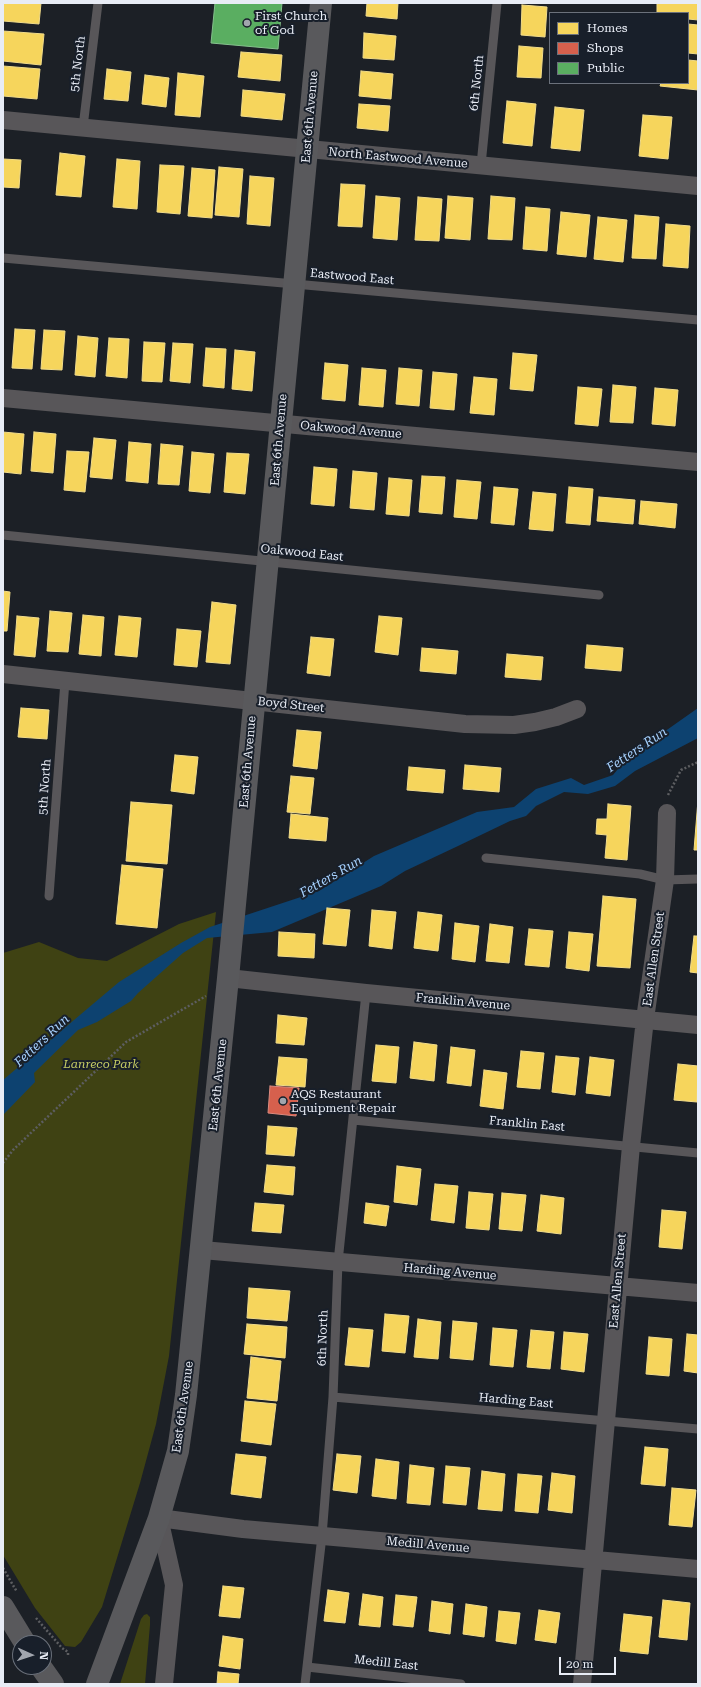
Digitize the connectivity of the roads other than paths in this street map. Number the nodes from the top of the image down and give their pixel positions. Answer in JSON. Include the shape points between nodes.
{"nodes":[{"id":1,"x":98,"y":3,"type":"edge"},
{"id":2,"x":321,"y":3,"type":"edge"},
{"id":3,"x":497,"y":3,"type":"edge"},
{"id":4,"x":3,"y":120,"type":"edge"},
{"id":5,"x":82,"y":127,"type":"junction"},
{"id":6,"x":307,"y":150,"type":"junction"},
{"id":7,"x":481,"y":165,"type":"junction"},
{"id":8,"x":698,"y":186,"type":"edge"},
{"id":9,"x":3,"y":258,"type":"edge"},
{"id":10,"x":294,"y":284,"type":"junction"},
{"id":11,"x":698,"y":320,"type":"edge"},
{"id":12,"x":3,"y":398,"type":"edge"},
{"id":13,"x":281,"y":423,"type":"junction"},
{"id":14,"x":698,"y":462,"type":"edge"},
{"id":15,"x":3,"y":535,"type":"edge"},
{"id":16,"x":268,"y":562,"type":"junction"},
{"id":17,"x":599,"y":595,"type":"dead end"},
{"id":18,"x":3,"y":674,"type":"edge"},
{"id":19,"x":65,"y":681,"type":"junction"},
{"id":20,"x":254,"y":701,"type":"junction"},
{"id":21,"x":577,"y":709,"type":"dead end"},
{"id":22,"x":666,"y":813,"type":"road end"},
{"id":23,"x":486,"y":858,"type":"dead end"},
{"id":24,"x":698,"y":879,"type":"edge"},
{"id":25,"x":665,"y":880,"type":"junction"},
{"id":26,"x":49,"y":896,"type":"dead end"},
{"id":27,"x":229,"y":968,"type":"junction"},
{"id":28,"x":366,"y":993,"type":"junction"},
{"id":29,"x":645,"y":1019,"type":"junction"},
{"id":30,"x":698,"y":1025,"type":"edge"},
{"id":31,"x":353,"y":1120,"type":"junction"},
{"id":32,"x":631,"y":1146,"type":"junction"},
{"id":33,"x":698,"y":1152,"type":"edge"},
{"id":34,"x":202,"y":1250,"type":"junction"},
{"id":35,"x":338,"y":1262,"type":"junction"},
{"id":36,"x":617,"y":1286,"type":"junction"},
{"id":37,"x":698,"y":1293,"type":"edge"},
{"id":38,"x":333,"y":1397,"type":"junction"},
{"id":39,"x":606,"y":1421,"type":"junction"},
{"id":40,"x":698,"y":1429,"type":"edge"},
{"id":41,"x":159,"y":1518,"type":"junction"},
{"id":42,"x":322,"y":1536,"type":"junction"},
{"id":43,"x":593,"y":1560,"type":"junction"},
{"id":44,"x":698,"y":1570,"type":"edge"},
{"id":45,"x":12,"y":1603,"type":"edge"},
{"id":46,"x":22,"y":1635,"type":"edge"},
{"id":47,"x":307,"y":1667,"type":"junction"},
{"id":48,"x":47,"y":1675,"type":"edge"},
{"id":49,"x":53,"y":1684,"type":"edge"},
{"id":50,"x":97,"y":1684,"type":"edge"},
{"id":51,"x":164,"y":1684,"type":"edge"},
{"id":52,"x":305,"y":1684,"type":"edge"},
{"id":53,"x":462,"y":1684,"type":"edge"},
{"id":54,"x":582,"y":1684,"type":"edge"}],
"edges":[{"from":1,"to":5,"type":"lane","name":"5th North"},
{"from":2,"to":6,"type":"street","name":"East 6th Avenue"},
{"from":3,"to":7,"type":"lane","name":"6th North"},
{"from":4,"to":5,"type":"street","name":"North Eastwood Avenue"},
{"from":5,"to":6,"type":"street","name":"North Eastwood Avenue"},
{"from":6,"to":7,"type":"street","name":"North Eastwood Avenue"},
{"from":6,"to":10,"type":"street","name":"East 6th Avenue"},
{"from":7,"to":8,"type":"street","name":"North Eastwood Avenue"},
{"from":9,"to":10,"type":"lane","name":"Eastwood East"},
{"from":10,"to":11,"type":"lane","name":"Eastwood East"},
{"from":10,"to":13,"type":"street","name":"East 6th Avenue"},
{"from":12,"to":13,"type":"street","name":"Oakwood Avenue"},
{"from":13,"to":14,"type":"street","name":"Oakwood Avenue"},
{"from":13,"to":16,"type":"street","name":"East 6th Avenue"},
{"from":15,"to":16,"type":"lane","name":"Oakwood East"},
{"from":16,"to":17,"type":"lane","name":"Oakwood East"},
{"from":16,"to":20,"type":"street","name":"East 6th Avenue"},
{"from":18,"to":19,"type":"street","name":"Boyd Street"},
{"from":19,"to":20,"type":"street","name":"Boyd Street"},
{"from":19,"to":26,"type":"lane","name":"5th North"},
{"from":20,"to":21,"type":"street","name":"Boyd Street","via":[[493,726],[535,722]]},
{"from":20,"to":27,"type":"street","name":"East 6th Avenue"},
{"from":22,"to":25,"type":"street","name":"East Allen Street"},
{"from":23,"to":25,"type":"lane","via":[[640,874]]},
{"from":24,"to":25,"type":"lane"},
{"from":25,"to":29,"type":"street","name":"East Allen Street"},
{"from":27,"to":28,"type":"street","name":"Franklin Avenue"},
{"from":27,"to":34,"type":"street","name":"East 6th Avenue"},
{"from":28,"to":29,"type":"street","name":"Franklin Avenue"},
{"from":28,"to":31,"type":"lane","name":"6th North"},
{"from":29,"to":30,"type":"street","name":"Franklin Avenue"},
{"from":29,"to":32,"type":"street","name":"East Allen Street"},
{"from":31,"to":32,"type":"lane","name":"Franklin East"},
{"from":31,"to":35,"type":"lane","name":"6th North"},
{"from":32,"to":33,"type":"lane","name":"Franklin East"},
{"from":32,"to":36,"type":"street","name":"East Allen Street"},
{"from":34,"to":35,"type":"street","name":"Harding Avenue"},
{"from":34,"to":41,"type":"street","name":"East 6th Avenue","via":[[178,1451]]},
{"from":35,"to":36,"type":"street","name":"Harding Avenue"},
{"from":35,"to":38,"type":"lane","name":"6th North"},
{"from":36,"to":37,"type":"street","name":"Harding Avenue"},
{"from":36,"to":39,"type":"street","name":"East Allen Street"},
{"from":38,"to":39,"type":"lane","name":"Harding East"},
{"from":38,"to":42,"type":"lane","name":"6th North"},
{"from":39,"to":40,"type":"lane","name":"Harding East"},
{"from":39,"to":43,"type":"street","name":"East Allen Street"},
{"from":41,"to":42,"type":"street","name":"Medill Avenue"},
{"from":41,"to":50,"type":"street","name":"East 6th Avenue"},
{"from":41,"to":51,"type":"street","name":"East 6th Avenue","via":[[174,1585]]},
{"from":42,"to":43,"type":"street","name":"Medill Avenue"},
{"from":42,"to":47,"type":"lane","name":"6th North"},
{"from":43,"to":44,"type":"street","name":"Medill Avenue"},
{"from":43,"to":54,"type":"street","name":"East Allen Street"},
{"from":45,"to":46,"type":"street"},
{"from":47,"to":52,"type":"lane","name":"6th North"},
{"from":47,"to":53,"type":"lane","name":"Medill East"},
{"from":48,"to":49,"type":"street"}]}
